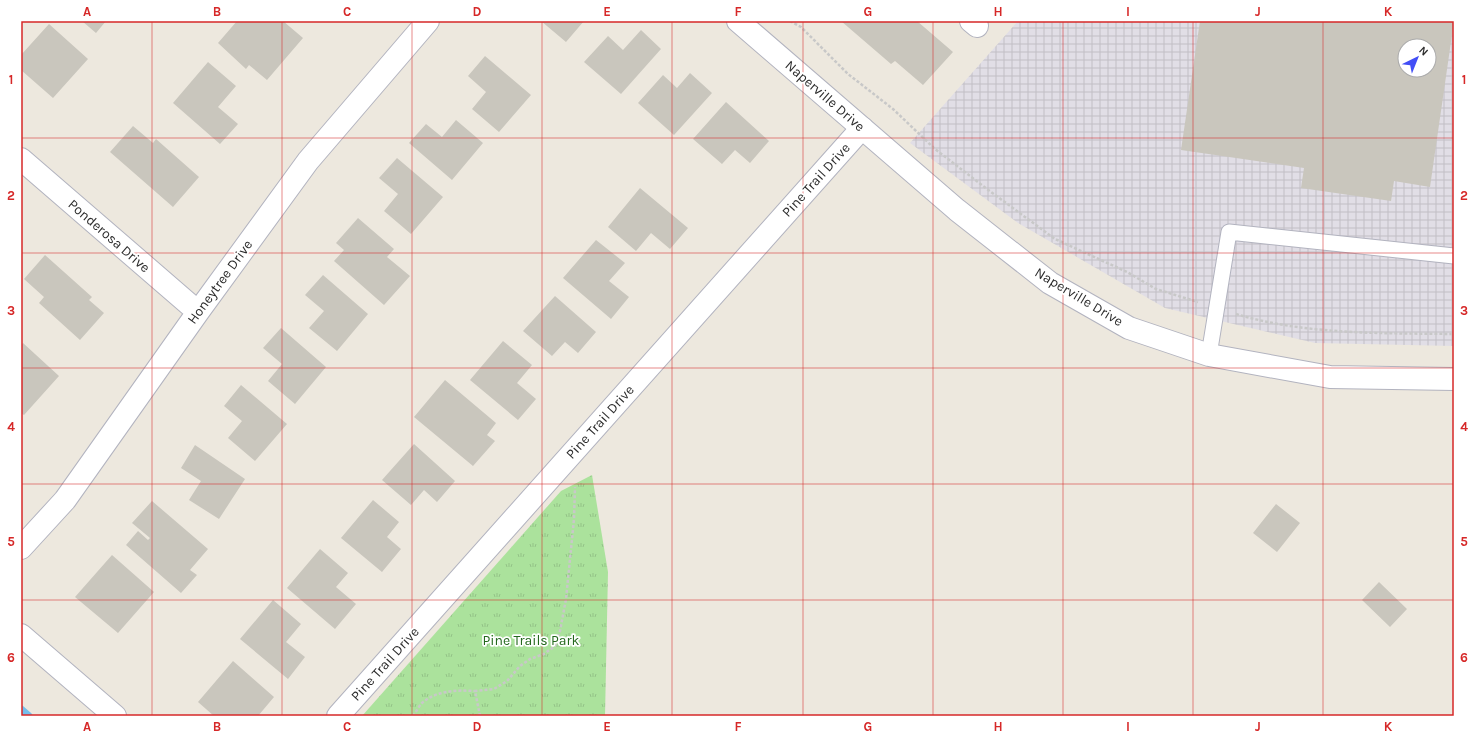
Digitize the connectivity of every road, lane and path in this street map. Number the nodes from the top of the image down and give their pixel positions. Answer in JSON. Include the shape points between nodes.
{"nodes":[{"id":1,"x":428,"y":21,"type":"edge"},
{"id":2,"x":738,"y":21,"type":"edge"},
{"id":3,"x":790,"y":21,"type":"edge"},
{"id":4,"x":862,"y":128,"type":"junction"},
{"id":5,"x":21,"y":159,"type":"edge"},
{"id":6,"x":1454,"y":256,"type":"edge"},
{"id":7,"x":1217,"y":308,"type":"junction"},
{"id":8,"x":198,"y":312,"type":"junction"},
{"id":9,"x":1454,"y":334,"type":"edge"},
{"id":10,"x":1210,"y":355,"type":"junction"},
{"id":11,"x":1454,"y":378,"type":"edge"},
{"id":12,"x":576,"y":482,"type":"dead end"},
{"id":13,"x":21,"y":548,"type":"edge"},
{"id":14,"x":21,"y":635,"type":"edge"},
{"id":15,"x":475,"y":691,"type":"junction"},
{"id":16,"x":115,"y":716,"type":"edge"},
{"id":17,"x":338,"y":716,"type":"edge"},
{"id":18,"x":413,"y":716,"type":"edge"},
{"id":19,"x":480,"y":716,"type":"edge"}],
"edges":[{"from":1,"to":8,"type":"street","name":"Honeytree Drive","via":[[308,161]]},
{"from":2,"to":4,"type":"street","name":"Naperville Drive"},
{"from":3,"to":7,"type":"path","via":[[801,27],[848,74],[893,109],[935,149],[1055,239],[1127,272],[1156,289]]},
{"from":4,"to":10,"type":"street","name":"Naperville Drive","via":[[957,210],[1050,283],[1129,328]]},
{"from":4,"to":17,"type":"street","name":"Pine Trail Drive"},
{"from":5,"to":8,"type":"street","name":"Ponderosa Drive"},
{"from":6,"to":7,"type":"lane","via":[[1229,232]]},
{"from":7,"to":9,"type":"path","via":[[1256,320],[1316,330]]},
{"from":7,"to":10,"type":"lane"},
{"from":8,"to":13,"type":"street","name":"Honeytree Drive","via":[[65,500]]},
{"from":10,"to":11,"type":"street","name":"Naperville Drive","via":[[1330,378]]},
{"from":12,"to":15,"type":"path","via":[[566,599],[555,646],[520,666],[507,681],[494,689]]},
{"from":14,"to":16,"type":"street"},
{"from":15,"to":18,"type":"path","via":[[456,690],[439,693],[422,703]]},
{"from":15,"to":19,"type":"path"}]}
